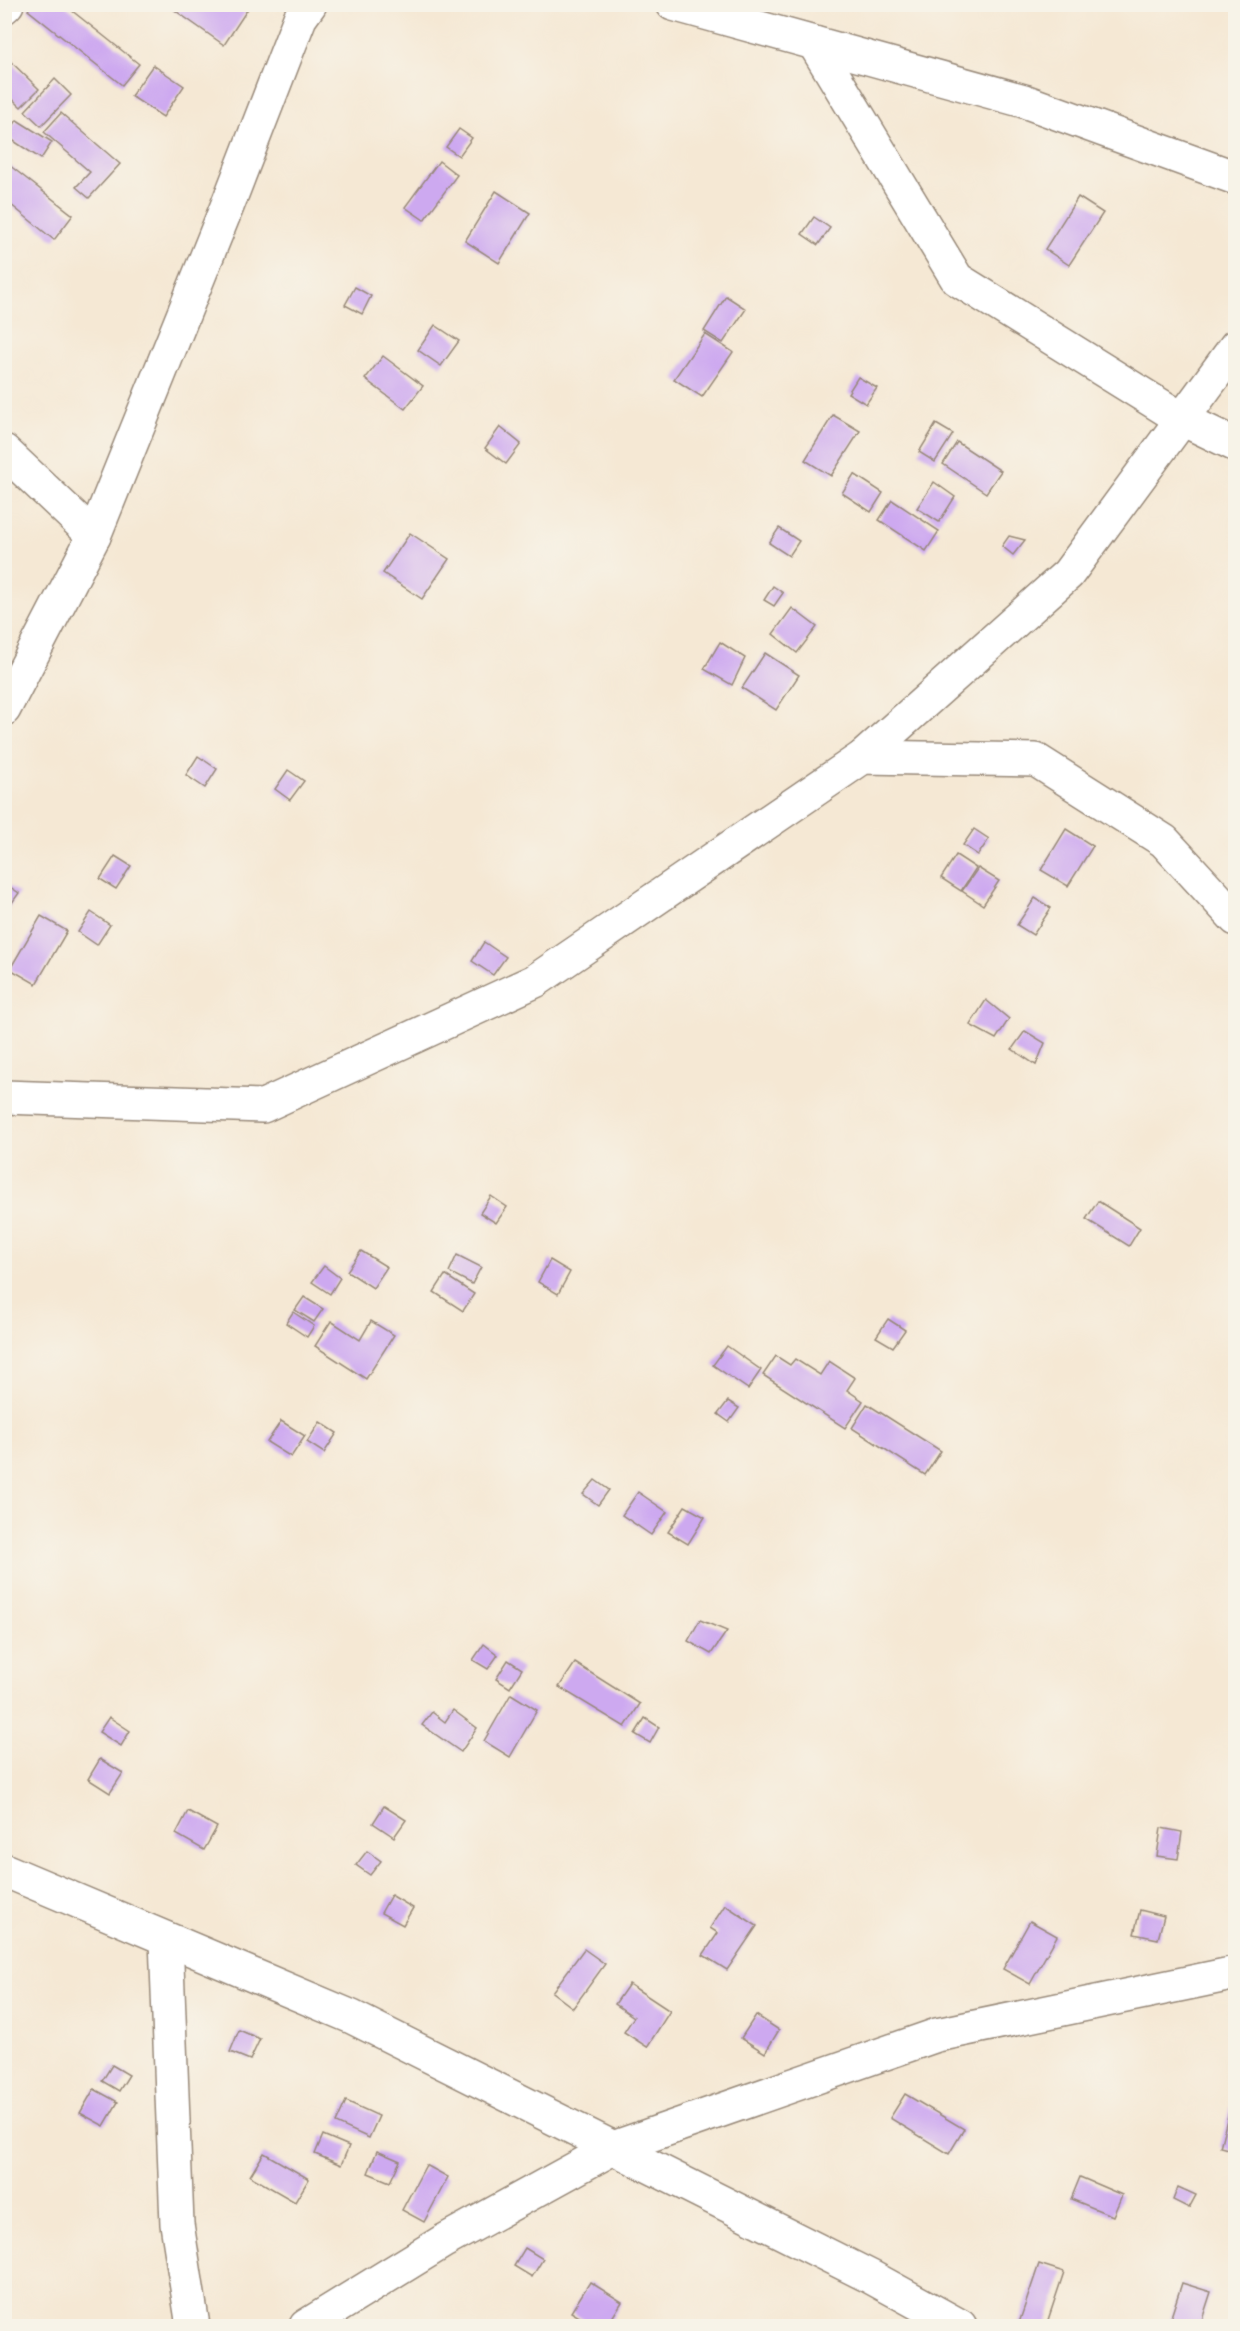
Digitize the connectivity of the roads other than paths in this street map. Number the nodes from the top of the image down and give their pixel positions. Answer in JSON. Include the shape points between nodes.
{"nodes":[{"id":1,"x":310,"y":4,"type":"edge"},
{"id":2,"x":673,"y":4,"type":"edge"},
{"id":3,"x":814,"y":43,"type":"junction"},
{"id":4,"x":1236,"y":178,"type":"edge"},
{"id":5,"x":1236,"y":346,"type":"edge"},
{"id":6,"x":1182,"y":419,"type":"junction"},
{"id":7,"x":1236,"y":445,"type":"edge"},
{"id":8,"x":4,"y":451,"type":"edge"},
{"id":9,"x":94,"y":536,"type":"junction"},
{"id":10,"x":4,"y":709,"type":"edge"},
{"id":11,"x":863,"y":757,"type":"junction"},
{"id":12,"x":1236,"y":919,"type":"edge"},
{"id":13,"x":4,"y":1097,"type":"edge"},
{"id":14,"x":4,"y":1870,"type":"edge"},
{"id":15,"x":166,"y":1939,"type":"junction"},
{"id":16,"x":1236,"y":1973,"type":"edge"},
{"id":17,"x":613,"y":2148,"type":"junction"},
{"id":18,"x":193,"y":2326,"type":"edge"},
{"id":19,"x":306,"y":2326,"type":"edge"},
{"id":20,"x":960,"y":2326,"type":"edge"}],
"edges":[{"from":1,"to":9,"type":"street","via":[[300,18]]},
{"from":2,"to":3,"type":"street"},
{"from":3,"to":4,"type":"street","via":[[1024,101]]},
{"from":3,"to":6,"type":"street","via":[[957,279]]},
{"from":5,"to":6,"type":"street"},
{"from":6,"to":7,"type":"street"},
{"from":6,"to":11,"type":"street","via":[[1068,574]]},
{"from":8,"to":9,"type":"street"},
{"from":9,"to":10,"type":"street"},
{"from":11,"to":12,"type":"street","via":[[1036,760],[1164,841]]},
{"from":11,"to":13,"type":"street","via":[[535,981],[263,1106]]},
{"from":14,"to":15,"type":"street"},
{"from":15,"to":17,"type":"street","via":[[352,2017]]},
{"from":15,"to":18,"type":"street","via":[[177,2224]]},
{"from":16,"to":17,"type":"street","via":[[937,2035]]},
{"from":17,"to":19,"type":"street","via":[[444,2241]]},
{"from":17,"to":20,"type":"street"}]}
